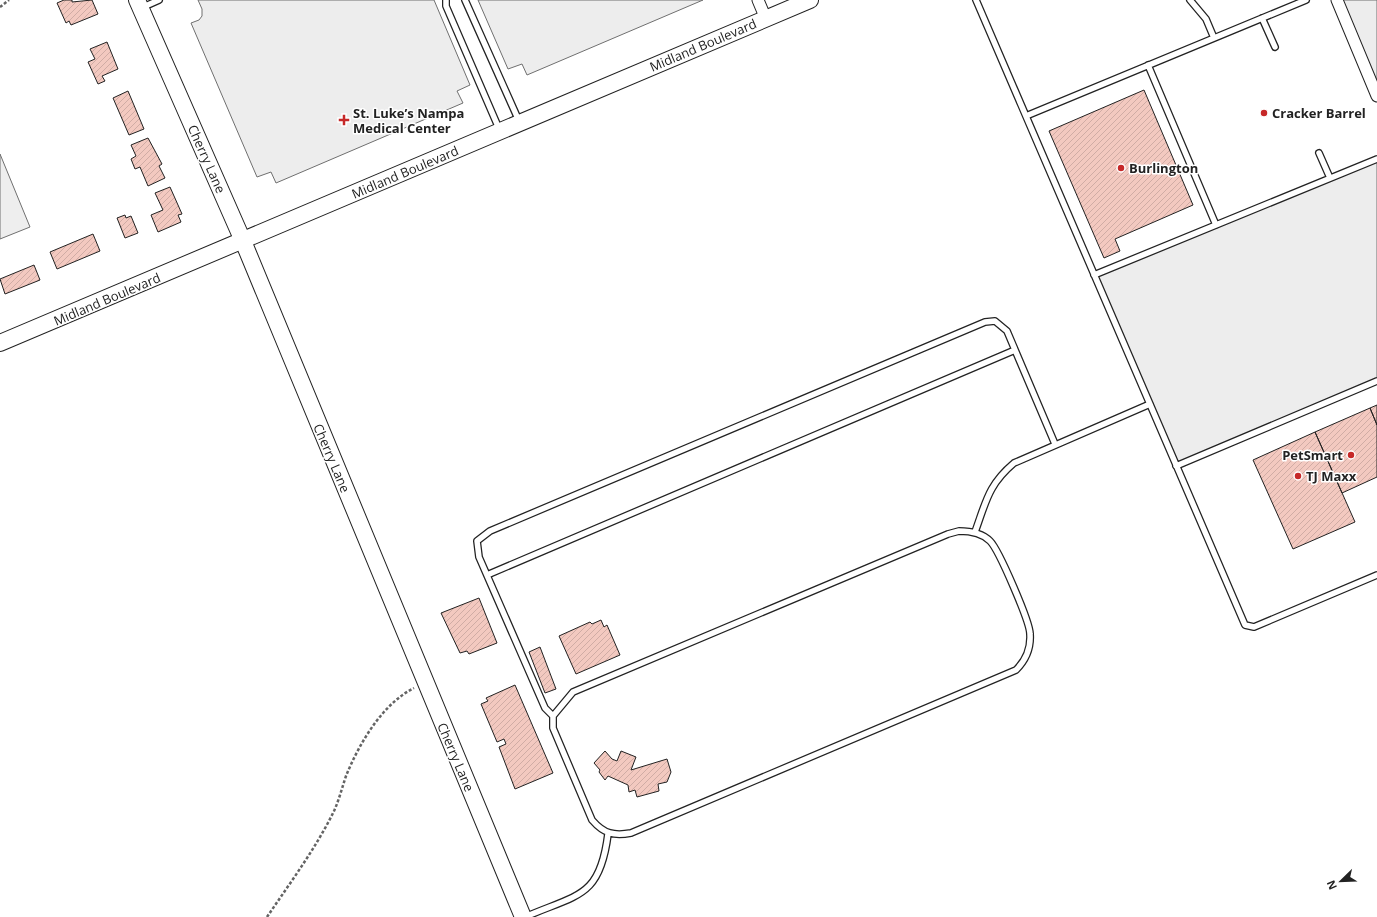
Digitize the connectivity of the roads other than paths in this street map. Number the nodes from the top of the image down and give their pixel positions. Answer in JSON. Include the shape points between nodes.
{"nodes":[{"id":1,"x":159,"y":0,"type":"edge"},
{"id":2,"x":446,"y":0,"type":"edge"},
{"id":3,"x":465,"y":0,"type":"edge"},
{"id":4,"x":758,"y":0,"type":"edge"},
{"id":5,"x":810,"y":0,"type":"edge"},
{"id":6,"x":976,"y":0,"type":"edge"},
{"id":7,"x":1190,"y":0,"type":"edge"},
{"id":8,"x":1306,"y":0,"type":"edge"},
{"id":9,"x":1337,"y":0,"type":"edge"},
{"id":10,"x":139,"y":4,"type":"edge"},
{"id":11,"x":1262,"y":18,"type":"junction"},
{"id":12,"x":766,"y":19,"type":"junction"},
{"id":13,"x":1214,"y":38,"type":"junction"},
{"id":14,"x":1275,"y":47,"type":"dead end"},
{"id":15,"x":1148,"y":65,"type":"junction"},
{"id":16,"x":1377,"y":96,"type":"edge"},
{"id":17,"x":1026,"y":116,"type":"junction"},
{"id":18,"x":520,"y":124,"type":"junction"},
{"id":19,"x":500,"y":132,"type":"junction"},
{"id":20,"x":1320,"y":153,"type":"dead end"},
{"id":21,"x":1377,"y":159,"type":"edge"},
{"id":22,"x":1330,"y":178,"type":"junction"},
{"id":23,"x":1216,"y":225,"type":"junction"},
{"id":24,"x":242,"y":242,"type":"junction"},
{"id":25,"x":1094,"y":275,"type":"junction"},
{"id":26,"x":0,"y":344,"type":"edge"},
{"id":27,"x":1015,"y":350,"type":"junction"},
{"id":28,"x":1377,"y":381,"type":"edge"},
{"id":29,"x":1150,"y":404,"type":"junction"},
{"id":30,"x":1055,"y":444,"type":"junction"},
{"id":31,"x":1176,"y":466,"type":"junction"},
{"id":32,"x":975,"y":532,"type":"junction"},
{"id":33,"x":487,"y":575,"type":"junction"},
{"id":34,"x":1377,"y":575,"type":"edge"},
{"id":35,"x":553,"y":716,"type":"junction"},
{"id":36,"x":608,"y":834,"type":"junction"},
{"id":37,"x":524,"y":917,"type":"edge"}],
"edges":[{"from":1,"to":10,"type":"lane"},
{"from":2,"to":19,"type":"lane","via":[[446,6]]},
{"from":3,"to":18,"type":"lane"},
{"from":4,"to":12,"type":"street"},
{"from":5,"to":12,"type":"main road","name":"Midland Boulevard"},
{"from":6,"to":17,"type":"lane"},
{"from":7,"to":13,"type":"lane","via":[[1206,18]]},
{"from":8,"to":11,"type":"lane"},
{"from":9,"to":16,"type":"street"},
{"from":10,"to":24,"type":"main road","name":"Cherry Lane"},
{"from":11,"to":13,"type":"lane"},
{"from":11,"to":14,"type":"lane"},
{"from":12,"to":18,"type":"main road","name":"Midland Boulevard"},
{"from":13,"to":15,"type":"lane"},
{"from":15,"to":17,"type":"lane"},
{"from":15,"to":23,"type":"lane"},
{"from":17,"to":25,"type":"lane"},
{"from":18,"to":19,"type":"main road","name":"Midland Boulevard"},
{"from":19,"to":24,"type":"main road","name":"Midland Boulevard"},
{"from":20,"to":22,"type":"lane"},
{"from":21,"to":22,"type":"lane"},
{"from":22,"to":23,"type":"lane"},
{"from":23,"to":25,"type":"lane"},
{"from":24,"to":26,"type":"main road","name":"Midland Boulevard"},
{"from":24,"to":37,"type":"main road","name":"Cherry Lane"},
{"from":25,"to":29,"type":"lane"},
{"from":27,"to":30,"type":"lane"},
{"from":27,"to":33,"type":"lane"},
{"from":27,"to":33,"type":"lane","via":[[1007,331],[996,321],[985,322],[490,531],[477,541],[479,557]]},
{"from":28,"to":31,"type":"lane"},
{"from":29,"to":30,"type":"lane"},
{"from":29,"to":31,"type":"lane"},
{"from":30,"to":32,"type":"lane","via":[[1014,463],[1000,475],[988,493]]},
{"from":31,"to":34,"type":"lane","via":[[1245,625],[1254,627]]},
{"from":32,"to":35,"type":"lane","via":[[959,531],[948,534],[583,687],[573,692]]},
{"from":32,"to":36,"type":"lane","via":[[990,540],[995,547],[1030,632],[1030,647],[1025,661],[1016,670],[632,832]]},
{"from":33,"to":35,"type":"lane","via":[[545,708]]},
{"from":35,"to":36,"type":"lane","via":[[553,728],[592,820]]},
{"from":36,"to":37,"type":"lane","via":[[599,873],[590,887],[573,897]]}]}
